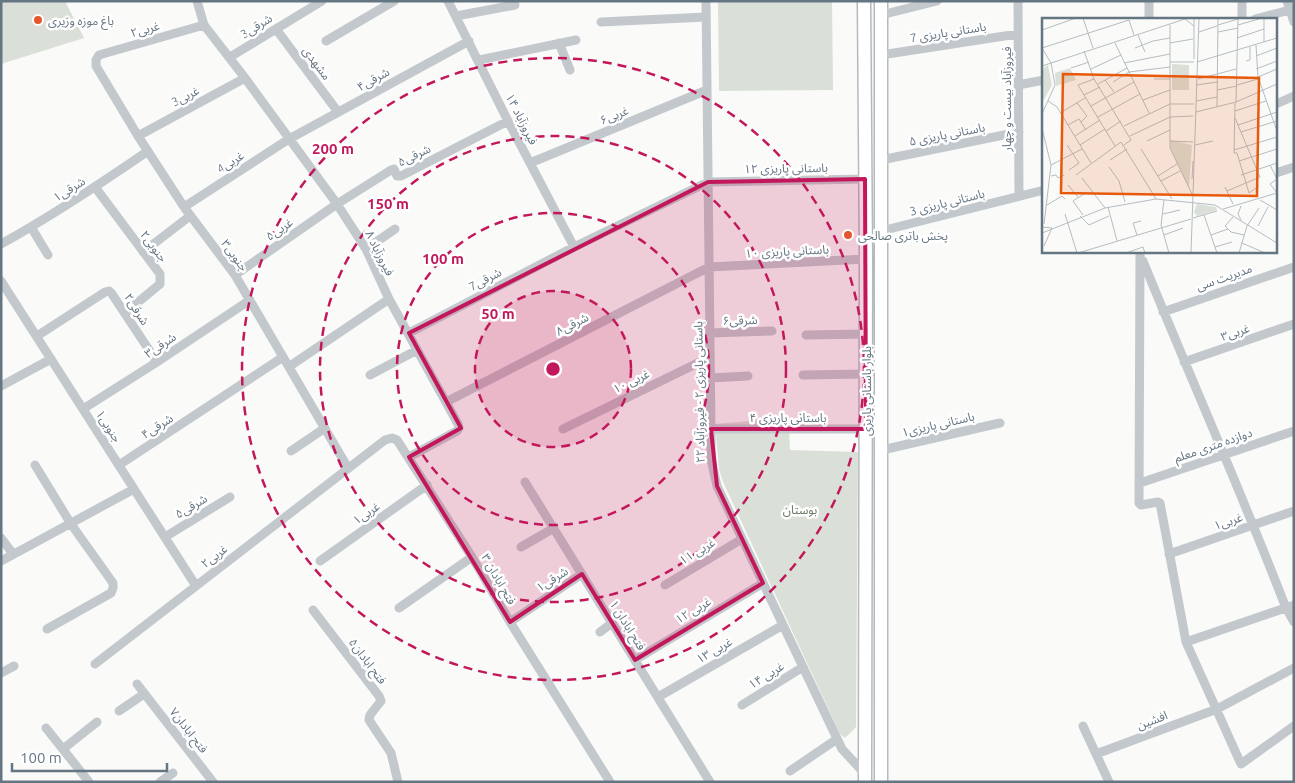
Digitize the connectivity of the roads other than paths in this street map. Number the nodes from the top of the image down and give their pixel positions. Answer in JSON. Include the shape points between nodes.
{"nodes":[{"id":1,"x":197,"y":1,"type":"edge"},
{"id":2,"x":322,"y":1,"type":"edge"},
{"id":3,"x":394,"y":1,"type":"edge"},
{"id":4,"x":448,"y":1,"type":"edge"},
{"id":5,"x":706,"y":1,"type":"edge"},
{"id":6,"x":864,"y":1,"type":"edge"},
{"id":7,"x":880,"y":1,"type":"edge"},
{"id":8,"x":937,"y":1,"type":"edge"},
{"id":9,"x":1018,"y":1,"type":"edge"},
{"id":10,"x":1149,"y":1,"type":"edge"},
{"id":11,"x":1242,"y":1,"type":"edge"},
{"id":12,"x":515,"y":5,"type":"dead end"},
{"id":13,"x":1288,"y":6,"type":"edge"},
{"id":14,"x":881,"y":15,"type":"junction"},
{"id":15,"x":456,"y":16,"type":"junction"},
{"id":16,"x":706,"y":17,"type":"junction"},
{"id":17,"x":1149,"y":18,"type":"edge"},
{"id":18,"x":1242,"y":18,"type":"edge"},
{"id":19,"x":1259,"y":18,"type":"edge"},
{"id":20,"x":601,"y":22,"type":"dead end"},
{"id":21,"x":1294,"y":22,"type":"edge"},
{"id":22,"x":204,"y":25,"type":"junction"},
{"id":23,"x":276,"y":29,"type":"junction"},
{"id":24,"x":1018,"y":34,"type":"junction"},
{"id":25,"x":576,"y":40,"type":"dead end"},
{"id":26,"x":326,"y":41,"type":"dead end"},
{"id":27,"x":469,"y":41,"type":"junction"},
{"id":28,"x":559,"y":43,"type":"junction"},
{"id":29,"x":881,"y":55,"type":"junction"},
{"id":30,"x":230,"y":58,"type":"junction"},
{"id":31,"x":96,"y":60,"type":"joint"},
{"id":32,"x":479,"y":60,"type":"junction"},
{"id":33,"x":570,"y":70,"type":"dead end"},
{"id":34,"x":245,"y":78,"type":"junction"},
{"id":35,"x":1042,"y":80,"type":"edge"},
{"id":36,"x":1018,"y":85,"type":"junction"},
{"id":37,"x":707,"y":90,"type":"junction"},
{"id":38,"x":1294,"y":96,"type":"edge"},
{"id":39,"x":1278,"y":103,"type":"edge"},
{"id":40,"x":338,"y":112,"type":"junction"},
{"id":41,"x":508,"y":121,"type":"junction"},
{"id":42,"x":1019,"y":132,"type":"junction"},
{"id":43,"x":138,"y":136,"type":"junction"},
{"id":44,"x":289,"y":139,"type":"junction"},
{"id":45,"x":148,"y":151,"type":"junction"},
{"id":46,"x":881,"y":160,"type":"junction"},
{"id":47,"x":530,"y":163,"type":"junction"},
{"id":48,"x":1294,"y":167,"type":"edge"},
{"id":49,"x":1278,"y":172,"type":"edge"},
{"id":50,"x":865,"y":179,"type":"junction"},
{"id":51,"x":708,"y":182,"type":"junction"},
{"id":52,"x":95,"y":187,"type":"junction"},
{"id":53,"x":1042,"y":190,"type":"edge"},
{"id":54,"x":1019,"y":196,"type":"junction"},
{"id":55,"x":337,"y":204,"type":"junction"},
{"id":56,"x":184,"y":207,"type":"junction"},
{"id":57,"x":190,"y":216,"type":"junction"},
{"id":58,"x":31,"y":227,"type":"junction"},
{"id":59,"x":395,"y":229,"type":"dead end"},
{"id":60,"x":881,"y":231,"type":"junction"},
{"id":61,"x":1,"y":244,"type":"edge"},
{"id":62,"x":574,"y":247,"type":"junction"},
{"id":63,"x":366,"y":248,"type":"junction"},
{"id":64,"x":143,"y":252,"type":"junction"},
{"id":65,"x":1140,"y":254,"type":"edge"},
{"id":66,"x":48,"y":255,"type":"dead end"},
{"id":67,"x":866,"y":259,"type":"junction"},
{"id":68,"x":709,"y":267,"type":"junction"},
{"id":69,"x":1294,"y":267,"type":"edge"},
{"id":70,"x":235,"y":275,"type":"junction"},
{"id":71,"x":1,"y":281,"type":"edge"},
{"id":72,"x":389,"y":299,"type":"junction"},
{"id":73,"x":250,"y":300,"type":"junction"},
{"id":74,"x":1163,"y":312,"type":"junction"},
{"id":75,"x":125,"y":313,"type":"junction"},
{"id":76,"x":1294,"y":324,"type":"edge"},
{"id":77,"x":772,"y":331,"type":"dead end"},
{"id":78,"x":409,"y":333,"type":"junction"},
{"id":79,"x":710,"y":333,"type":"junction"},
{"id":80,"x":866,"y":334,"type":"junction"},
{"id":81,"x":806,"y":335,"type":"dead end"},
{"id":82,"x":37,"y":336,"type":"junction"},
{"id":83,"x":417,"y":350,"type":"junction"},
{"id":84,"x":283,"y":357,"type":"junction"},
{"id":85,"x":710,"y":357,"type":"junction"},
{"id":86,"x":51,"y":359,"type":"junction"},
{"id":87,"x":157,"y":362,"type":"junction"},
{"id":88,"x":1184,"y":362,"type":"junction"},
{"id":89,"x":290,"y":366,"type":"junction"},
{"id":90,"x":866,"y":374,"type":"junction"},
{"id":91,"x":370,"y":375,"type":"dead end"},
{"id":92,"x":803,"y":375,"type":"dead end"},
{"id":93,"x":748,"y":376,"type":"dead end"},
{"id":94,"x":710,"y":378,"type":"junction"},
{"id":95,"x":1,"y":386,"type":"edge"},
{"id":96,"x":446,"y":402,"type":"junction"},
{"id":97,"x":83,"y":409,"type":"junction"},
{"id":98,"x":1000,"y":423,"type":"dead end"},
{"id":99,"x":325,"y":428,"type":"junction"},
{"id":100,"x":564,"y":429,"type":"dead end"},
{"id":101,"x":711,"y":429,"type":"junction"},
{"id":102,"x":866,"y":429,"type":"junction"},
{"id":103,"x":1294,"y":431,"type":"edge"},
{"id":104,"x":882,"y":450,"type":"junction"},
{"id":105,"x":290,"y":451,"type":"dead end"},
{"id":106,"x":1225,"y":454,"type":"junction"},
{"id":107,"x":409,"y":457,"type":"junction"},
{"id":108,"x":35,"y":465,"type":"dead end"},
{"id":109,"x":119,"y":465,"type":"junction"},
{"id":110,"x":348,"y":468,"type":"junction"},
{"id":111,"x":525,"y":482,"type":"dead end"},
{"id":112,"x":1140,"y":483,"type":"junction"},
{"id":113,"x":427,"y":485,"type":"junction"},
{"id":114,"x":134,"y":489,"type":"junction"},
{"id":115,"x":230,"y":497,"type":"dead end"},
{"id":116,"x":1294,"y":511,"type":"edge"},
{"id":117,"x":71,"y":524,"type":"junction"},
{"id":118,"x":1254,"y":525,"type":"junction"},
{"id":119,"x":554,"y":528,"type":"junction"},
{"id":120,"x":165,"y":537,"type":"junction"},
{"id":121,"x":1,"y":538,"type":"edge"},
{"id":122,"x":742,"y":539,"type":"junction"},
{"id":123,"x":521,"y":547,"type":"dead end"},
{"id":124,"x":13,"y":554,"type":"junction"},
{"id":125,"x":1170,"y":554,"type":"junction"},
{"id":126,"x":472,"y":557,"type":"junction"},
{"id":127,"x":1,"y":561,"type":"edge"},
{"id":128,"x":320,"y":561,"type":"dead end"},
{"id":129,"x":582,"y":574,"type":"junction"},
{"id":130,"x":763,"y":583,"type":"junction"},
{"id":131,"x":665,"y":585,"type":"dead end"},
{"id":132,"x":196,"y":586,"type":"junction"},
{"id":133,"x":1290,"y":606,"type":"edge"},
{"id":134,"x":399,"y":608,"type":"dead end"},
{"id":135,"x":313,"y":610,"type":"dead end"},
{"id":136,"x":510,"y":622,"type":"junction"},
{"id":137,"x":1294,"y":622,"type":"edge"},
{"id":138,"x":612,"y":623,"type":"junction"},
{"id":139,"x":783,"y":625,"type":"junction"},
{"id":140,"x":48,"y":629,"type":"dead end"},
{"id":141,"x":600,"y":632,"type":"dead end"},
{"id":142,"x":1186,"y":642,"type":"junction"},
{"id":143,"x":635,"y":660,"type":"junction"},
{"id":144,"x":94,"y":664,"type":"dead end"},
{"id":145,"x":14,"y":666,"type":"dead end"},
{"id":146,"x":803,"y":667,"type":"junction"},
{"id":147,"x":1294,"y":668,"type":"edge"},
{"id":148,"x":1,"y":673,"type":"edge"},
{"id":149,"x":137,"y":684,"type":"dead end"},
{"id":150,"x":144,"y":694,"type":"junction"},
{"id":151,"x":658,"y":697,"type":"junction"},
{"id":152,"x":742,"y":705,"type":"dead end"},
{"id":153,"x":1217,"y":709,"type":"junction"},
{"id":154,"x":119,"y":712,"type":"dead end"},
{"id":155,"x":97,"y":722,"type":"dead end"},
{"id":156,"x":1083,"y":726,"type":"dead end"},
{"id":157,"x":1294,"y":726,"type":"edge"},
{"id":158,"x":46,"y":728,"type":"dead end"},
{"id":159,"x":837,"y":739,"type":"junction"},
{"id":160,"x":63,"y":749,"type":"junction"},
{"id":161,"x":1096,"y":754,"type":"junction"},
{"id":162,"x":790,"y":771,"type":"dead end"},
{"id":163,"x":173,"y":773,"type":"dead end"},
{"id":164,"x":881,"y":778,"type":"edge"},
{"id":165,"x":863,"y":779,"type":"edge"},
{"id":166,"x":89,"y":782,"type":"edge"},
{"id":167,"x":160,"y":782,"type":"edge"},
{"id":168,"x":213,"y":782,"type":"edge"},
{"id":169,"x":398,"y":782,"type":"edge"},
{"id":170,"x":610,"y":782,"type":"edge"},
{"id":171,"x":710,"y":782,"type":"edge"},
{"id":172,"x":1109,"y":782,"type":"edge"}],
"edges":[{"from":1,"to":22,"type":"street","name":"فیروزآباد ۸"},
{"from":2,"to":23,"type":"street","name":"شرقی3"},
{"from":3,"to":26,"type":"street"},
{"from":4,"to":15,"type":"street","name":"فیروزآباد ۱۴"},
{"from":5,"to":16,"type":"street","name":"باستانی پاریزی ۲ - فیروزآباد ۲۲"},
{"from":6,"to":50,"type":"main road","name":"بلوار باستانی پاریزی"},
{"from":7,"to":14,"type":"main road","name":"بلوار باستانی پاریزی"},
{"from":8,"to":14,"type":"street"},
{"from":9,"to":24,"type":"street","name":"فیروزآباد بیست و چهار"},
{"from":10,"to":17,"type":"street"},
{"from":11,"to":18,"type":"street"},
{"from":12,"to":15,"type":"street"},
{"from":13,"to":19,"type":"street"},
{"from":13,"to":21,"type":"street"},
{"from":14,"to":29,"type":"main road","name":"بلوار باستانی پاریزی"},
{"from":15,"to":27,"type":"street","name":"فیروزآباد ۱۴"},
{"from":16,"to":20,"type":"street"},
{"from":16,"to":37,"type":"street","name":"باستانی پاریزی ۲ - فیروزآباد ۲۲"},
{"from":22,"to":30,"type":"street","name":"فیروزآباد ۸"},
{"from":22,"to":31,"type":"street","name":"غربی۲","via":[[99,56]]},
{"from":23,"to":30,"type":"street","name":"شرقی3"},
{"from":23,"to":40,"type":"street","name":"مشهدی"},
{"from":24,"to":29,"type":"street","name":"باستانی پاریزی 7"},
{"from":24,"to":36,"type":"street","name":"فیروزآباد بیست و چهار"},
{"from":25,"to":28,"type":"street"},
{"from":27,"to":32,"type":"street","name":"فیروزآباد ۱۴"},
{"from":27,"to":40,"type":"street","name":"شرقی۴"},
{"from":28,"to":32,"type":"street"},
{"from":28,"to":33,"type":"street"},
{"from":29,"to":46,"type":"main road","name":"بلوار باستانی پاریزی"},
{"from":30,"to":34,"type":"street","name":"فیروزآباد ۸"},
{"from":31,"to":43,"type":"street","name":"جنوبی۳","via":[[96,66]]},
{"from":32,"to":41,"type":"street","name":"فیروزآباد ۱۴"},
{"from":34,"to":43,"type":"street","name":"غربی3"},
{"from":34,"to":44,"type":"street","name":"فیروزآباد ۸"},
{"from":35,"to":36,"type":"street"},
{"from":36,"to":42,"type":"street","name":"فیروزآباد بیست و چهار"},
{"from":37,"to":47,"type":"street","name":"غربی۶"},
{"from":37,"to":51,"type":"street","name":"باستانی پاریزی ۲ - فیروزآباد ۲۲"},
{"from":38,"to":39,"type":"street"},
{"from":40,"to":44,"type":"street","name":"شرقی۴"},
{"from":41,"to":47,"type":"street","name":"فیروزآباد ۱۴"},
{"from":41,"to":55,"type":"street","name":"شرقی۵","via":[[401,176],[391,170]]},
{"from":42,"to":46,"type":"street","name":"باستانی پاریزی ۵"},
{"from":42,"to":54,"type":"street","name":"فیروزآباد بیست و چهار"},
{"from":43,"to":45,"type":"street","name":"جنوبی۳"},
{"from":44,"to":55,"type":"street","name":"فیروزآباد ۸"},
{"from":44,"to":56,"type":"street","name":"غربی4"},
{"from":45,"to":52,"type":"street","name":"شرقی۱"},
{"from":45,"to":56,"type":"street","name":"جنوبی۳"},
{"from":46,"to":60,"type":"main road","name":"بلوار باستانی پاریزی"},
{"from":47,"to":62,"type":"street","name":"فیروزآباد ۱۴"},
{"from":48,"to":49,"type":"street"},
{"from":50,"to":51,"type":"street","name":"باستانی پاریزی ۱۲"},
{"from":50,"to":67,"type":"main road","name":"بلوار باستانی پاریزی"},
{"from":51,"to":62,"type":"street","name":"شرقی7"},
{"from":51,"to":68,"type":"street","name":"باستانی پاریزی ۲ - فیروزآباد ۲۲"},
{"from":52,"to":58,"type":"street","name":"شرقی۱"},
{"from":52,"to":64,"type":"street","name":"جنوبی۲"},
{"from":53,"to":54,"type":"street","name":"باستانی پاریزی 3"},
{"from":54,"to":60,"type":"street","name":"باستانی پاریزی 3"},
{"from":55,"to":63,"type":"street","name":"فیروزآباد ۸"},
{"from":55,"to":70,"type":"street","name":"غربی۵"},
{"from":56,"to":57,"type":"street","name":"جنوبی۳"},
{"from":57,"to":64,"type":"street"},
{"from":57,"to":70,"type":"street","name":"جنوبی۳"},
{"from":58,"to":61,"type":"street","name":"شرقی۱"},
{"from":58,"to":66,"type":"street"},
{"from":59,"to":63,"type":"street"},
{"from":60,"to":104,"type":"main road","name":"بلوار باستانی پاریزی"},
{"from":62,"to":78,"type":"street","name":"شرقی7"},
{"from":63,"to":72,"type":"street","name":"فیروزآباد ۸"},
{"from":64,"to":75,"type":"street","name":"جنوبی۲","via":[[160,274],[160,284]]},
{"from":65,"to":74,"type":"street"},
{"from":65,"to":112,"type":"street"},
{"from":67,"to":68,"type":"street","name":"باستانی پاریزی ۱۰"},
{"from":67,"to":80,"type":"main road","name":"بلوار باستانی پاریزی"},
{"from":68,"to":79,"type":"street","name":"باستانی پاریزی ۲ - فیروزآباد ۲۲"},
{"from":68,"to":96,"type":"street","name":"شرقی۸"},
{"from":69,"to":74,"type":"street","name":"مدیریت سی"},
{"from":70,"to":73,"type":"street","name":"جنوبی۳"},
{"from":71,"to":82,"type":"street","name":"جنوبی۱"},
{"from":72,"to":78,"type":"street","name":"فیروزآباد ۸"},
{"from":72,"to":89,"type":"street"},
{"from":73,"to":84,"type":"street","name":"جنوبی۳"},
{"from":73,"to":87,"type":"street","name":"شرقی۳"},
{"from":74,"to":88,"type":"street"},
{"from":75,"to":82,"type":"street","name":"شرقی۲","via":[[112,294],[105,292]]},
{"from":75,"to":87,"type":"street","name":"شرقی۲"},
{"from":76,"to":88,"type":"street","name":"غربی۳"},
{"from":77,"to":79,"type":"street","name":"شرقی۶"},
{"from":78,"to":83,"type":"street","name":"فیروزآباد ۸"},
{"from":79,"to":85,"type":"street","name":"باستانی پاریزی ۲ - فیروزآباد ۲۲"},
{"from":80,"to":81,"type":"street"},
{"from":80,"to":90,"type":"main road","name":"بلوار باستانی پاریزی"},
{"from":82,"to":86,"type":"street","name":"جنوبی۱"},
{"from":83,"to":91,"type":"street"},
{"from":83,"to":96,"type":"street","name":"فیروزآباد ۸"},
{"from":84,"to":89,"type":"street","name":"جنوبی۳"},
{"from":84,"to":109,"type":"street","name":"شرقی۴"},
{"from":85,"to":94,"type":"street","name":"باستانی پاریزی ۲ - فیروزآباد ۲۲"},
{"from":85,"to":100,"type":"street","name":"غربی ۱۰"},
{"from":86,"to":95,"type":"street"},
{"from":86,"to":97,"type":"street","name":"جنوبی۱"},
{"from":87,"to":97,"type":"street","name":"شرقی۳"},
{"from":88,"to":106,"type":"street"},
{"from":89,"to":99,"type":"street","name":"جنوبی۳"},
{"from":90,"to":92,"type":"street"},
{"from":90,"to":102,"type":"main road","name":"بلوار باستانی پاریزی"},
{"from":93,"to":94,"type":"street"},
{"from":94,"to":101,"type":"street","name":"باستانی پاریزی ۲ - فیروزآباد ۲۲"},
{"from":96,"to":107,"type":"street","name":"فیروزآباد ۸","via":[[459,428]]},
{"from":97,"to":109,"type":"street","name":"جنوبی۱"},
{"from":98,"to":104,"type":"street","name":"باستانی پاریزی۱"},
{"from":99,"to":105,"type":"street"},
{"from":99,"to":110,"type":"street","name":"جنوبی۳"},
{"from":101,"to":102,"type":"street","name":"باستانی پاریزی ۴"},
{"from":101,"to":122,"type":"street","name":"باستانی پاریزی ۲ - فیروزآباد ۲۲","via":[[713,472]]},
{"from":102,"to":165,"type":"main road","name":"بلوار باستانی پاریزی"},
{"from":103,"to":106,"type":"street","name":"دوازده متری معلم"},
{"from":104,"to":164,"type":"main road","name":"بلوار باستانی پاریزی"},
{"from":106,"to":112,"type":"street","name":"دوازده متری معلم"},
{"from":106,"to":118,"type":"street"},
{"from":107,"to":110,"type":"street","name":"فتح ابادان ۳","via":[[392,438]]},
{"from":107,"to":113,"type":"street","name":"فتح ابادان ۳"},
{"from":108,"to":117,"type":"street"},
{"from":109,"to":114,"type":"street","name":"جنوبی۱"},
{"from":110,"to":132,"type":"street","name":"غربی۲"},
{"from":111,"to":119,"type":"street","name":"فتح ابادان ۱"},
{"from":112,"to":125,"type":"street","via":[[1141,505],[1160,503]]},
{"from":113,"to":126,"type":"street","name":"فتح ابادان ۳"},
{"from":113,"to":128,"type":"street","name":"غربی۱"},
{"from":114,"to":117,"type":"street"},
{"from":114,"to":120,"type":"street","name":"جنوبی۱"},
{"from":115,"to":120,"type":"street","name":"شرقی۵"},
{"from":116,"to":118,"type":"street","name":"غربی۱"},
{"from":117,"to":124,"type":"street"},
{"from":117,"to":140,"type":"street","via":[[113,583],[113,588]]},
{"from":118,"to":125,"type":"street","name":"غربی۱"},
{"from":118,"to":133,"type":"street"},
{"from":119,"to":123,"type":"street"},
{"from":119,"to":129,"type":"street","name":"فتح ابادان ۱"},
{"from":120,"to":132,"type":"street","name":"جنوبی۱"},
{"from":121,"to":124,"type":"street"},
{"from":122,"to":130,"type":"street","name":"باستانی پاریزی ۲ - فیروزآباد ۲۲"},
{"from":122,"to":131,"type":"street","name":"غربی ۱۱"},
{"from":124,"to":127,"type":"street"},
{"from":125,"to":142,"type":"street"},
{"from":126,"to":134,"type":"street"},
{"from":126,"to":136,"type":"street","name":"فتح ابادان ۳"},
{"from":129,"to":136,"type":"street","name":"شرقی۱"},
{"from":129,"to":138,"type":"street","name":"فتح ابادان ۱"},
{"from":130,"to":139,"type":"street","name":"باستانی پاریزی ۲ - فیروزآباد ۲۲"},
{"from":130,"to":143,"type":"street","name":"غربی ۱۲"},
{"from":132,"to":144,"type":"street","name":"غربی۲"},
{"from":133,"to":137,"type":"street"},
{"from":133,"to":142,"type":"street"},
{"from":135,"to":169,"type":"street","name":"فتح ابادان۵","via":[[379,696],[381,701],[369,720],[391,753]]},
{"from":136,"to":170,"type":"street","name":"فتح ابادان ۳"},
{"from":138,"to":141,"type":"street"},
{"from":138,"to":143,"type":"street","name":"فتح ابادان ۱"},
{"from":139,"to":146,"type":"street","name":"باستانی پاریزی ۲ - فیروزآباد ۲۲"},
{"from":139,"to":151,"type":"street","name":"غربی ۱۳"},
{"from":142,"to":153,"type":"street"},
{"from":143,"to":151,"type":"street","name":"فتح ابادان ۱"},
{"from":145,"to":148,"type":"street"},
{"from":146,"to":152,"type":"street","name":"غربی ۱۴"},
{"from":146,"to":159,"type":"street","name":"باستانی پاریزی ۲ - فیروزآباد ۲۲"},
{"from":147,"to":153,"type":"street","name":"افشین"},
{"from":149,"to":150,"type":"street","name":"فتح ابادان۷"},
{"from":150,"to":154,"type":"street"},
{"from":150,"to":168,"type":"street","name":"فتح ابادان۷"},
{"from":151,"to":171,"type":"street","name":"فتح ابادان ۱"},
{"from":153,"to":157,"type":"street","via":[[1241,764]]},
{"from":153,"to":161,"type":"street","name":"افشین"},
{"from":155,"to":160,"type":"street"},
{"from":156,"to":161,"type":"street"},
{"from":158,"to":160,"type":"street"},
{"from":159,"to":162,"type":"street"},
{"from":159,"to":165,"type":"street","name":"باستانی پاریزی ۲ - فیروزآباد ۲۲"},
{"from":160,"to":166,"type":"street"},
{"from":161,"to":172,"type":"street"},
{"from":163,"to":167,"type":"street"},
{"from":164,"to":165,"type":"main road"}]}
